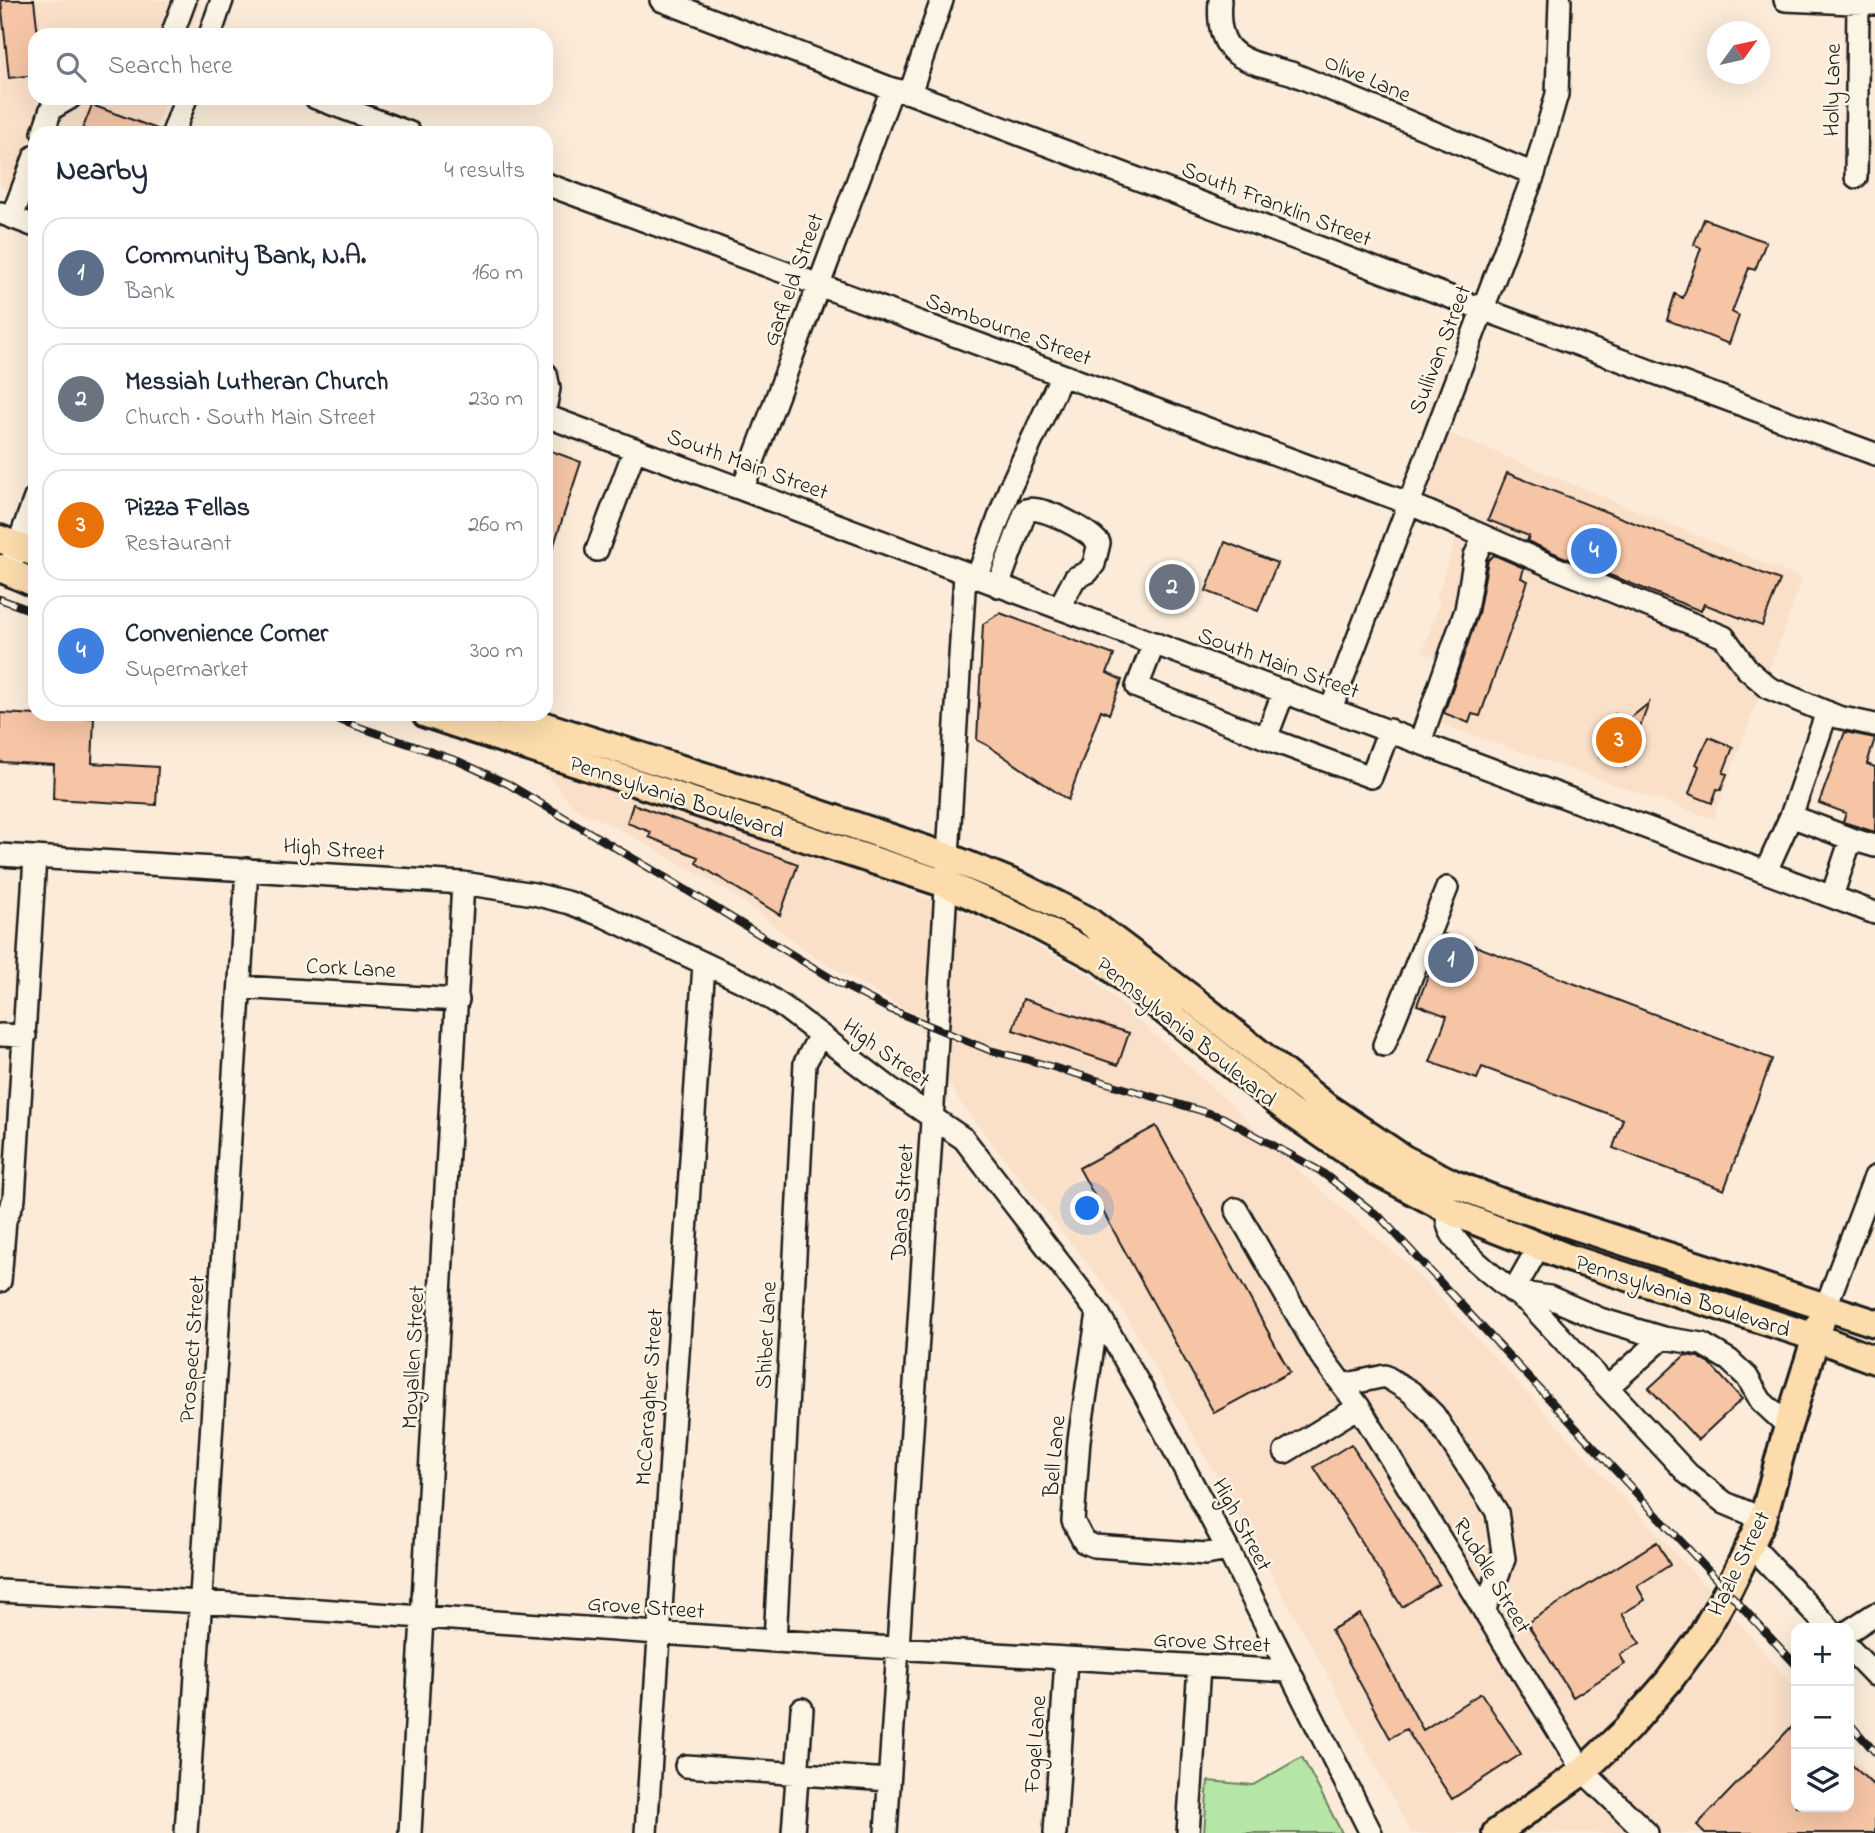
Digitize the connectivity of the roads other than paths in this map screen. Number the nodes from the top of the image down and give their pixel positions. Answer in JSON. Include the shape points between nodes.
{"nodes":[{"id":1,"x":185,"y":0,"type":"edge"},
{"id":2,"x":222,"y":0,"type":"edge"},
{"id":3,"x":661,"y":0,"type":"edge"},
{"id":4,"x":943,"y":0,"type":"edge"},
{"id":5,"x":1220,"y":0,"type":"edge"},
{"id":6,"x":1560,"y":0,"type":"edge"},
{"id":7,"x":1785,"y":0,"type":"edge"},
{"id":8,"x":1821,"y":1,"type":"edge"},
{"id":9,"x":1867,"y":4,"type":"edge"},
{"id":10,"x":175,"y":28,"type":"edge"},
{"id":11,"x":212,"y":28,"type":"edge"},
{"id":12,"x":901,"y":91,"type":"junction"},
{"id":13,"x":58,"y":105,"type":"edge"},
{"id":14,"x":183,"y":105,"type":"edge"},
{"id":15,"x":335,"y":105,"type":"edge"},
{"id":16,"x":45,"y":126,"type":"edge"},
{"id":17,"x":176,"y":126,"type":"edge"},
{"id":18,"x":391,"y":126,"type":"edge"},
{"id":19,"x":28,"y":170,"type":"edge"},
{"id":20,"x":1534,"y":174,"type":"junction"},
{"id":21,"x":1856,"y":177,"type":"dead end"},
{"id":22,"x":553,"y":187,"type":"edge"},
{"id":23,"x":6,"y":215,"type":"edge"},
{"id":24,"x":28,"y":223,"type":"edge"},
{"id":25,"x":817,"y":285,"type":"junction"},
{"id":26,"x":1482,"y":309,"type":"junction"},
{"id":27,"x":1062,"y":375,"type":"junction"},
{"id":28,"x":553,"y":419,"type":"edge"},
{"id":29,"x":635,"y":449,"type":"junction"},
{"id":30,"x":1875,"y":454,"type":"edge"},
{"id":31,"x":743,"y":488,"type":"junction"},
{"id":32,"x":1408,"y":503,"type":"junction"},
{"id":33,"x":28,"y":517,"type":"edge"},
{"id":34,"x":1484,"y":537,"type":"junction"},
{"id":35,"x":17,"y":546,"type":"edge"},
{"id":36,"x":597,"y":550,"type":"dead end"},
{"id":37,"x":4,"y":570,"type":"edge"},
{"id":38,"x":971,"y":576,"type":"junction"},
{"id":39,"x":28,"y":580,"type":"edge"},
{"id":40,"x":998,"y":586,"type":"junction"},
{"id":41,"x":1059,"y":608,"type":"junction"},
{"id":42,"x":1154,"y":643,"type":"junction"},
{"id":43,"x":1284,"y":691,"type":"junction"},
{"id":44,"x":1331,"y":709,"type":"junction"},
{"id":45,"x":1827,"y":712,"type":"junction"},
{"id":46,"x":447,"y":721,"type":"edge"},
{"id":47,"x":529,"y":721,"type":"edge"},
{"id":48,"x":1875,"y":726,"type":"edge"},
{"id":49,"x":1389,"y":730,"type":"junction"},
{"id":50,"x":1266,"y":738,"type":"junction"},
{"id":51,"x":1420,"y":742,"type":"junction"},
{"id":52,"x":1791,"y":816,"type":"junction"},
{"id":53,"x":1851,"y":839,"type":"junction"},
{"id":54,"x":1875,"y":846,"type":"edge"},
{"id":55,"x":0,"y":855,"type":"edge"},
{"id":56,"x":35,"y":857,"type":"junction"},
{"id":57,"x":947,"y":857,"type":"junction"},
{"id":58,"x":247,"y":869,"type":"junction"},
{"id":59,"x":1766,"y":871,"type":"junction"},
{"id":60,"x":463,"y":883,"type":"junction"},
{"id":61,"x":946,"y":884,"type":"junction"},
{"id":62,"x":1447,"y":888,"type":"dead end"},
{"id":63,"x":1832,"y":896,"type":"junction"},
{"id":64,"x":1875,"y":912,"type":"edge"},
{"id":65,"x":704,"y":964,"type":"junction"},
{"id":66,"x":240,"y":987,"type":"junction"},
{"id":67,"x":458,"y":1000,"type":"junction"},
{"id":68,"x":0,"y":1035,"type":"edge"},
{"id":69,"x":820,"y":1035,"type":"junction"},
{"id":70,"x":25,"y":1036,"type":"junction"},
{"id":71,"x":1384,"y":1045,"type":"dead end"},
{"id":72,"x":934,"y":1118,"type":"junction"},
{"id":73,"x":1875,"y":1177,"type":"edge"},
{"id":74,"x":1446,"y":1208,"type":"junction"},
{"id":75,"x":1236,"y":1209,"type":"dead end"},
{"id":76,"x":2,"y":1219,"type":"edge"},
{"id":77,"x":1865,"y":1231,"type":"edge"},
{"id":78,"x":1539,"y":1246,"type":"junction"},
{"id":79,"x":0,"y":1281,"type":"edge"},
{"id":80,"x":1513,"y":1292,"type":"junction"},
{"id":81,"x":1826,"y":1306,"type":"junction"},
{"id":82,"x":1098,"y":1313,"type":"junction"},
{"id":83,"x":1875,"y":1323,"type":"edge"},
{"id":84,"x":1815,"y":1337,"type":"junction"},
{"id":85,"x":1663,"y":1338,"type":"junction"},
{"id":86,"x":1875,"y":1360,"type":"edge"},
{"id":87,"x":1343,"y":1385,"type":"junction"},
{"id":88,"x":1609,"y":1386,"type":"junction"},
{"id":89,"x":1359,"y":1407,"type":"junction"},
{"id":90,"x":1788,"y":1426,"type":"junction"},
{"id":91,"x":1285,"y":1452,"type":"dead end"},
{"id":92,"x":1763,"y":1519,"type":"junction"},
{"id":93,"x":1750,"y":1544,"type":"junction"},
{"id":94,"x":1228,"y":1550,"type":"junction"},
{"id":95,"x":0,"y":1591,"type":"edge"},
{"id":96,"x":201,"y":1602,"type":"junction"},
{"id":97,"x":1485,"y":1611,"type":"junction"},
{"id":98,"x":1875,"y":1614,"type":"edge"},
{"id":99,"x":424,"y":1617,"type":"junction"},
{"id":100,"x":1824,"y":1623,"type":"edge"},
{"id":101,"x":1854,"y":1628,"type":"edge"},
{"id":102,"x":659,"y":1633,"type":"junction"},
{"id":103,"x":775,"y":1641,"type":"junction"},
{"id":104,"x":897,"y":1648,"type":"junction"},
{"id":105,"x":1854,"y":1653,"type":"edge"},
{"id":106,"x":1066,"y":1658,"type":"junction"},
{"id":107,"x":1199,"y":1666,"type":"junction"},
{"id":108,"x":1288,"y":1671,"type":"junction"},
{"id":109,"x":1875,"y":1675,"type":"edge"},
{"id":110,"x":802,"y":1709,"type":"dead end"},
{"id":111,"x":686,"y":1766,"type":"dead end"},
{"id":112,"x":1583,"y":1771,"type":"junction"},
{"id":113,"x":797,"y":1775,"type":"junction"},
{"id":114,"x":889,"y":1780,"type":"junction"},
{"id":115,"x":186,"y":1833,"type":"edge"},
{"id":116,"x":410,"y":1833,"type":"edge"},
{"id":117,"x":646,"y":1833,"type":"edge"},
{"id":118,"x":793,"y":1833,"type":"edge"},
{"id":119,"x":886,"y":1833,"type":"edge"},
{"id":120,"x":1055,"y":1833,"type":"edge"},
{"id":121,"x":1188,"y":1833,"type":"edge"},
{"id":122,"x":1371,"y":1833,"type":"edge"},
{"id":123,"x":1496,"y":1833,"type":"edge"},
{"id":124,"x":1647,"y":1833,"type":"edge"}],
"edges":[{"from":1,"to":10,"type":"street"},
{"from":2,"to":11,"type":"street"},
{"from":3,"to":12,"type":"street","name":"South Franklin Street"},
{"from":4,"to":12,"type":"street","name":"Garfield Street"},
{"from":5,"to":20,"type":"street","name":"Olive Lane","via":[[1223,41],[1251,62],[1291,73]]},
{"from":6,"to":20,"type":"street","name":"Sullivan Street","via":[[1557,93]]},
{"from":7,"to":8,"type":"street"},
{"from":8,"to":9,"type":"street"},
{"from":9,"to":21,"type":"street","name":"Holly Lane"},
{"from":12,"to":25,"type":"street","name":"Garfield Street"},
{"from":12,"to":26,"type":"street","name":"South Franklin Street"},
{"from":13,"to":16,"type":"street","via":[[51,109]]},
{"from":14,"to":17,"type":"street"},
{"from":15,"to":18,"type":"street"},
{"from":19,"to":23,"type":"street"},
{"from":20,"to":26,"type":"street","name":"Sullivan Street"},
{"from":22,"to":25,"type":"street","name":"Sambourne Street"},
{"from":23,"to":24,"type":"street"},
{"from":25,"to":27,"type":"street","name":"Sambourne Street"},
{"from":25,"to":31,"type":"street","name":"Garfield Street"},
{"from":26,"to":30,"type":"street","name":"South Franklin Street"},
{"from":26,"to":32,"type":"street","name":"Sullivan Street"},
{"from":27,"to":32,"type":"street","name":"Sambourne Street"},
{"from":27,"to":38,"type":"street","name":"Dana Street"},
{"from":28,"to":29,"type":"street","name":"South Main Street"},
{"from":29,"to":31,"type":"street","name":"South Main Street"},
{"from":29,"to":36,"type":"street"},
{"from":31,"to":38,"type":"street","name":"South Main Street"},
{"from":32,"to":34,"type":"street","name":"Sambourne Street"},
{"from":32,"to":44,"type":"street","name":"Sullivan Street"},
{"from":33,"to":35,"type":"street"},
{"from":34,"to":45,"type":"street","name":"Sambourne Street","via":[[1724,637],[1748,670],[1769,688]]},
{"from":34,"to":51,"type":"street","via":[[1475,556],[1466,610]]},
{"from":35,"to":37,"type":"street"},
{"from":37,"to":39,"type":"main road"},
{"from":38,"to":40,"type":"street","name":"South Main Street"},
{"from":38,"to":57,"type":"street","name":"Dana Street"},
{"from":40,"to":41,"type":"street","name":"South Main Street"},
{"from":40,"to":41,"type":"street","via":[[1026,510],[1038,510],[1085,529],[1099,543],[1094,564],[1075,578]]},
{"from":41,"to":42,"type":"street","name":"South Main Street"},
{"from":42,"to":43,"type":"street","name":"South Main Street"},
{"from":42,"to":50,"type":"street","via":[[1138,687]]},
{"from":43,"to":44,"type":"street","name":"South Main Street"},
{"from":43,"to":50,"type":"street"},
{"from":44,"to":49,"type":"street","name":"South Main Street"},
{"from":45,"to":48,"type":"street","name":"Sambourne Street"},
{"from":45,"to":52,"type":"street"},
{"from":46,"to":61,"type":"main road","name":"Pennsylvania Boulevard"},
{"from":47,"to":57,"type":"main road","name":"Pennsylvania Boulevard"},
{"from":49,"to":50,"type":"street","via":[[1371,777]]},
{"from":49,"to":51,"type":"street","name":"South Main Street"},
{"from":51,"to":59,"type":"street","name":"South Main Street"},
{"from":52,"to":53,"type":"street"},
{"from":52,"to":59,"type":"street"},
{"from":53,"to":54,"type":"street"},
{"from":53,"to":63,"type":"street"},
{"from":55,"to":56,"type":"street","name":"High Street"},
{"from":56,"to":58,"type":"street","name":"High Street"},
{"from":56,"to":70,"type":"street"},
{"from":57,"to":61,"type":"street","name":"Dana Street"},
{"from":57,"to":81,"type":"main road","name":"Pennsylvania Boulevard","via":[[1087,920],[1325,1106],[1404,1159],[1501,1202]]},
{"from":58,"to":60,"type":"street","name":"High Street"},
{"from":58,"to":66,"type":"street","name":"Prospect Street"},
{"from":59,"to":63,"type":"street","name":"South Main Street"},
{"from":60,"to":65,"type":"street","name":"High Street","via":[[570,903]]},
{"from":60,"to":67,"type":"street","name":"Moyallen Street"},
{"from":61,"to":72,"type":"street","name":"Dana Street"},
{"from":61,"to":74,"type":"main road","name":"Pennsylvania Boulevard","via":[[1102,960],[1290,1112],[1376,1171]]},
{"from":62,"to":71,"type":"street"},
{"from":63,"to":64,"type":"street","name":"South Main Street"},
{"from":65,"to":69,"type":"street","name":"High Street","via":[[751,986]]},
{"from":65,"to":102,"type":"street","name":"McCarragher Street"},
{"from":66,"to":67,"type":"street","name":"Cork Lane"},
{"from":66,"to":96,"type":"street","name":"Prospect Street"},
{"from":67,"to":99,"type":"street","name":"Moyallen Street"},
{"from":68,"to":70,"type":"street"},
{"from":69,"to":72,"type":"street","name":"High Street"},
{"from":69,"to":103,"type":"street","name":"Shiber Lane","via":[[805,1063]]},
{"from":70,"to":76,"type":"street","via":[[14,1199]]},
{"from":72,"to":82,"type":"street","name":"High Street","via":[[964,1139]]},
{"from":72,"to":104,"type":"street","name":"Dana Street"},
{"from":73,"to":77,"type":"street","name":"Hazle Street"},
{"from":74,"to":78,"type":"main road","name":"Pennsylvania Boulevard"},
{"from":74,"to":80,"type":"street","via":[[1448,1227],[1458,1243]]},
{"from":75,"to":87,"type":"street","name":"Ruddle Street","via":[[1321,1356]]},
{"from":76,"to":79,"type":"street"},
{"from":77,"to":81,"type":"street","name":"Hazle Street"},
{"from":78,"to":80,"type":"street"},
{"from":78,"to":84,"type":"main road","name":"Pennsylvania Boulevard"},
{"from":80,"to":85,"type":"street","via":[[1549,1297]]},
{"from":80,"to":88,"type":"street"},
{"from":81,"to":83,"type":"main road","name":"Pennsylvania Boulevard"},
{"from":81,"to":84,"type":"main road","name":"Hazle Street"},
{"from":82,"to":94,"type":"street","name":"High Street"},
{"from":82,"to":94,"type":"street","name":"Bell Lane","via":[[1079,1440],[1073,1521],[1084,1542],[1206,1553]]},
{"from":84,"to":86,"type":"main road","name":"Pennsylvania Boulevard"},
{"from":84,"to":90,"type":"main road","name":"Hazle Street"},
{"from":85,"to":88,"type":"street"},
{"from":85,"to":90,"type":"street","via":[[1702,1344],[1729,1360]]},
{"from":87,"to":89,"type":"street","name":"Ruddle Street"},
{"from":87,"to":97,"type":"street","via":[[1385,1376],[1411,1392],[1434,1415],[1497,1511],[1504,1559]]},
{"from":88,"to":92,"type":"street","via":[[1688,1474],[1725,1503]]},
{"from":89,"to":91,"type":"street"},
{"from":89,"to":97,"type":"street","name":"Ruddle Street"},
{"from":90,"to":92,"type":"main road","name":"Hazle Street"},
{"from":92,"to":93,"type":"main road","name":"Hazle Street"},
{"from":93,"to":100,"type":"street"},
{"from":93,"to":112,"type":"main road","name":"Hazle Street","via":[[1700,1639],[1627,1729]]},
{"from":94,"to":108,"type":"street","name":"High Street"},
{"from":95,"to":96,"type":"street","name":"Grove Street"},
{"from":96,"to":99,"type":"street","name":"Grove Street"},
{"from":96,"to":115,"type":"street","name":"Prospect Street"},
{"from":97,"to":112,"type":"street","name":"Ruddle Street"},
{"from":98,"to":101,"type":"street"},
{"from":99,"to":102,"type":"street","name":"Grove Street"},
{"from":99,"to":116,"type":"street","name":"Moyallen Street"},
{"from":102,"to":103,"type":"street","name":"Grove Street"},
{"from":102,"to":117,"type":"street","name":"McCarragher Street"},
{"from":103,"to":104,"type":"street","name":"Grove Street"},
{"from":104,"to":106,"type":"street","name":"Grove Street"},
{"from":104,"to":114,"type":"street","name":"Dana Street"},
{"from":105,"to":109,"type":"street"},
{"from":106,"to":107,"type":"street","name":"Grove Street"},
{"from":106,"to":120,"type":"street","name":"Fogel Lane"},
{"from":107,"to":108,"type":"street","name":"Grove Street"},
{"from":107,"to":121,"type":"street"},
{"from":108,"to":122,"type":"street","name":"High Street"},
{"from":110,"to":113,"type":"street"},
{"from":111,"to":113,"type":"street"},
{"from":112,"to":123,"type":"main road","name":"Hazle Street"},
{"from":112,"to":124,"type":"street","name":"Ruddle Street"},
{"from":113,"to":114,"type":"street"},
{"from":113,"to":118,"type":"street"},
{"from":114,"to":119,"type":"street","name":"Dana Street"}]}
